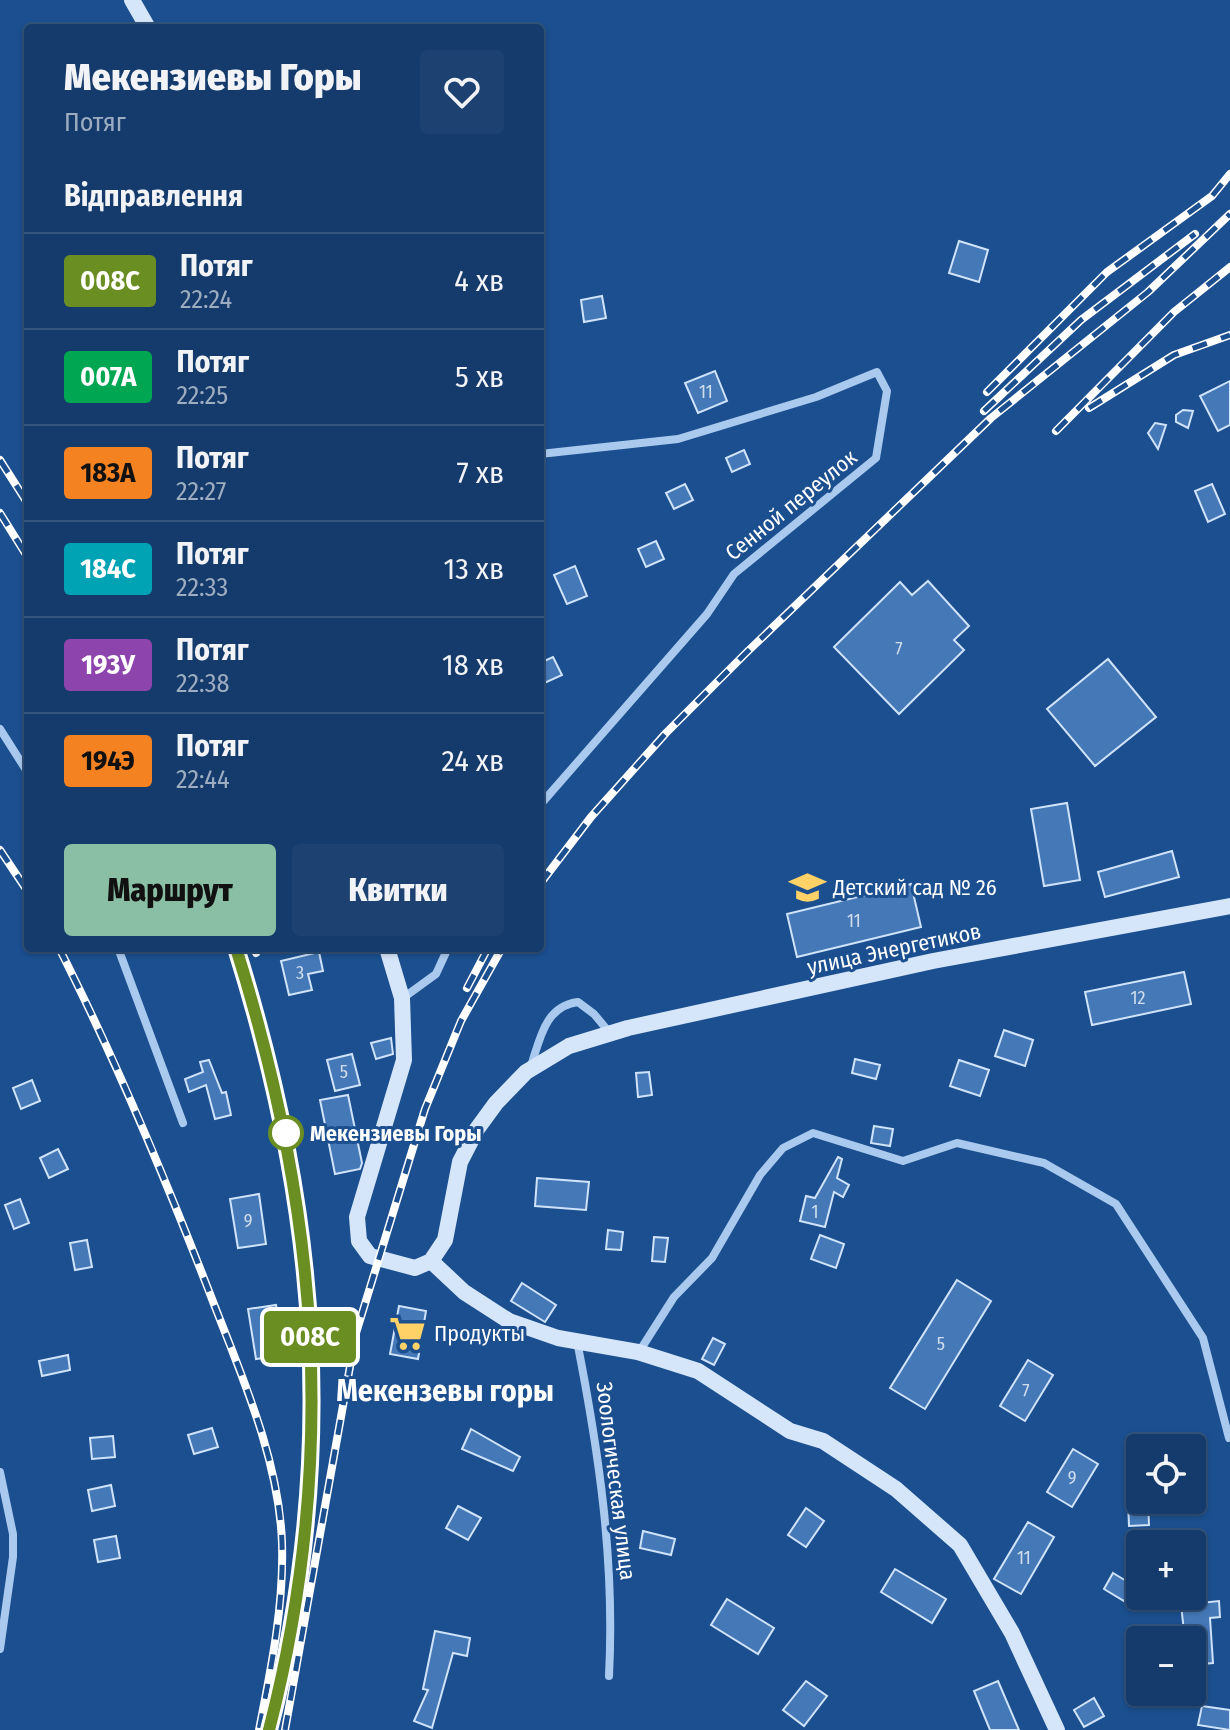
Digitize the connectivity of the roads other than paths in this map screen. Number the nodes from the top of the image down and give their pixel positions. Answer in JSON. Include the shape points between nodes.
{"nodes":[{"id":1,"x":132,"y":0,"type":"edge"},
{"id":2,"x":146,"y":24,"type":"edge"},
{"id":3,"x":544,"y":454,"type":"edge"},
{"id":4,"x":0,"y":729,"type":"edge"},
{"id":5,"x":24,"y":767,"type":"edge"},
{"id":6,"x":544,"y":800,"type":"edge"},
{"id":7,"x":1230,"y":906,"type":"edge"},
{"id":8,"x":119,"y":952,"type":"edge"},
{"id":9,"x":388,"y":952,"type":"edge"},
{"id":10,"x":446,"y":952,"type":"edge"},
{"id":11,"x":402,"y":998,"type":"junction"},
{"id":12,"x":610,"y":1033,"type":"junction"},
{"id":13,"x":530,"y":1070,"type":"junction"},
{"id":14,"x":183,"y":1123,"type":"dead end"},
{"id":15,"x":431,"y":1261,"type":"junction"},
{"id":16,"x":577,"y":1340,"type":"junction"},
{"id":17,"x":638,"y":1352,"type":"junction"},
{"id":18,"x":1229,"y":1438,"type":"edge"},
{"id":19,"x":0,"y":1472,"type":"edge"},
{"id":20,"x":0,"y":1649,"type":"edge"},
{"id":21,"x":609,"y":1676,"type":"dead end"},
{"id":22,"x":1057,"y":1730,"type":"edge"}],
"edges":[{"from":1,"to":2,"type":"main road"},
{"from":3,"to":6,"type":"street","name":"Сенной переулок","via":[[678,439],[816,397],[877,372],[887,391],[876,458],[734,574],[707,614]]},
{"from":4,"to":5,"type":"street"},
{"from":7,"to":12,"type":"main road","name":"улица Энергетиков","via":[[933,961]]},
{"from":8,"to":14,"type":"street"},
{"from":9,"to":11,"type":"main road"},
{"from":10,"to":11,"type":"street","via":[[436,974]]},
{"from":11,"to":15,"type":"main road","via":[[404,1060],[357,1217],[359,1241],[370,1256],[401,1266],[415,1268]]},
{"from":12,"to":13,"type":"main road","name":"улица Энергетиков","via":[[569,1046]]},
{"from":12,"to":13,"type":"street","via":[[578,1002],[564,1003],[551,1014]]},
{"from":13,"to":15,"type":"main road","name":"улица Энергетиков","via":[[496,1103],[469,1144],[460,1162],[445,1240]]},
{"from":15,"to":16,"type":"main road","via":[[464,1292],[509,1321]]},
{"from":16,"to":17,"type":"main road"},
{"from":16,"to":21,"type":"street","name":"Зоологическая улица","via":[[608,1532],[613,1602]]},
{"from":17,"to":18,"type":"street","via":[[674,1297],[712,1258],[760,1175],[783,1148],[813,1133],[903,1161],[957,1143],[1044,1163],[1116,1204],[1203,1338]]},
{"from":17,"to":22,"type":"main road","via":[[698,1371],[790,1431],[823,1441],[896,1489],[960,1545],[1012,1633]]},
{"from":19,"to":20,"type":"street","via":[[13,1534]]}]}
